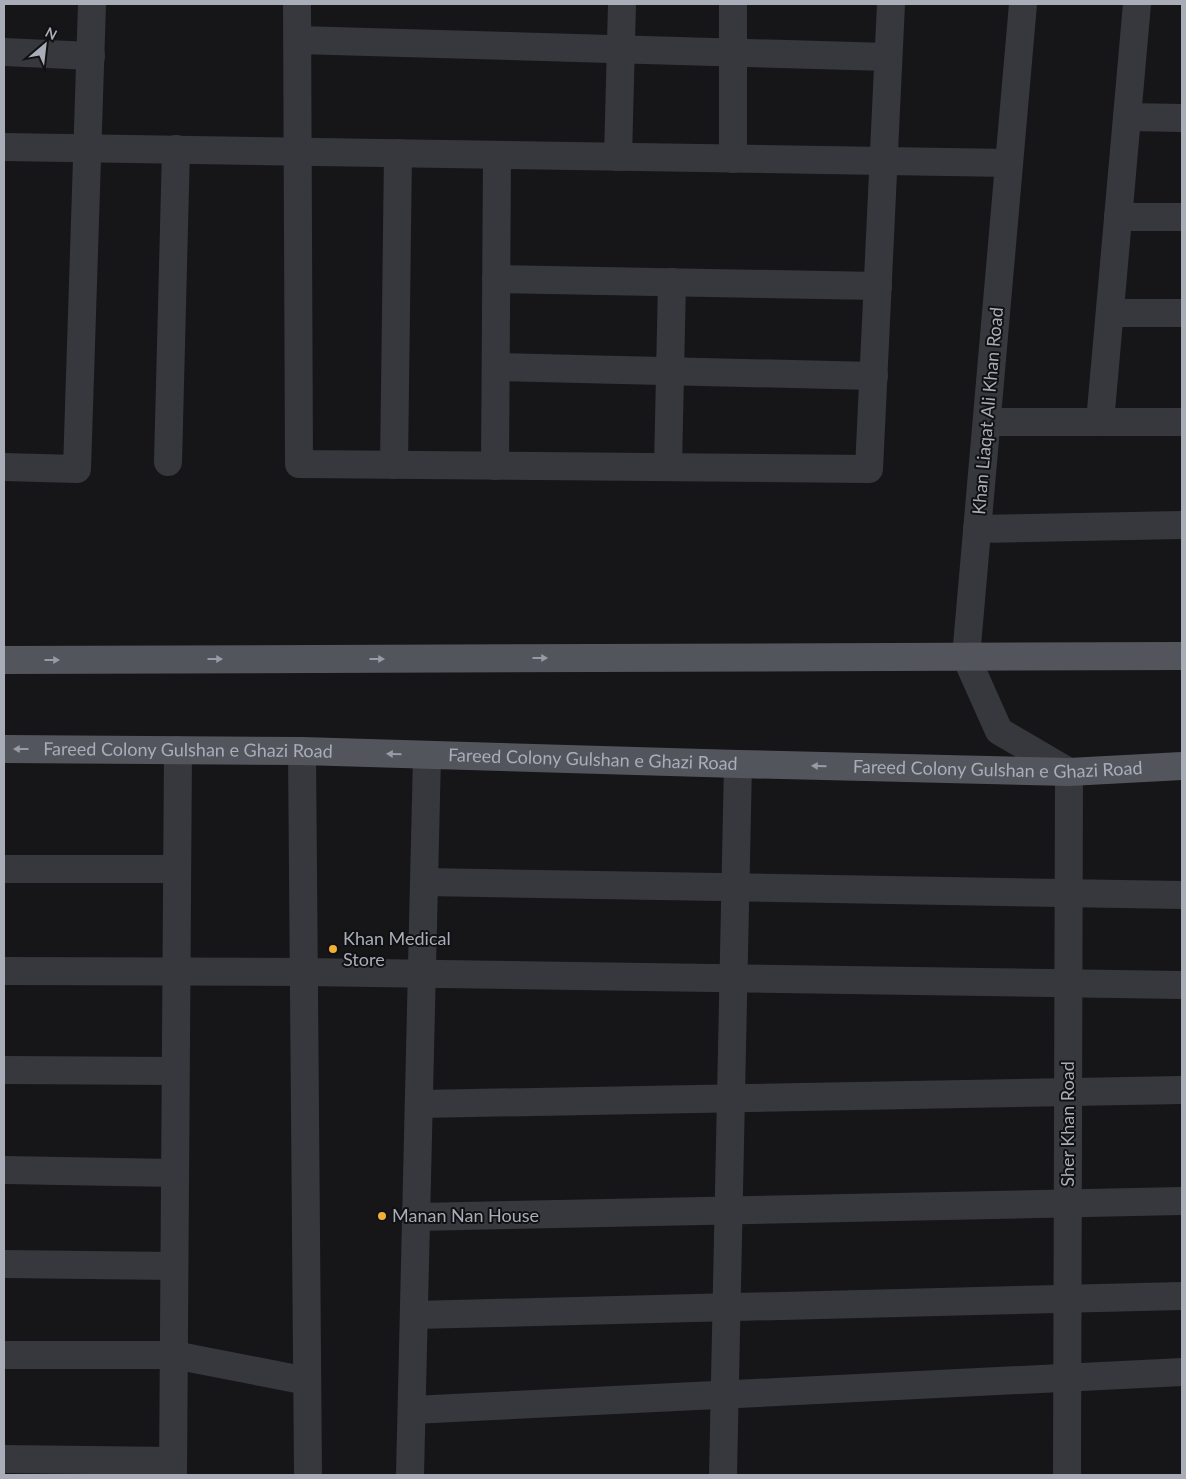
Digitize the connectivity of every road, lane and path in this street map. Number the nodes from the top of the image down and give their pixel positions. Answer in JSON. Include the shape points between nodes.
{"nodes":[{"id":1,"x":92,"y":4,"type":"edge"},
{"id":2,"x":297,"y":4,"type":"edge"},
{"id":3,"x":622,"y":4,"type":"edge"},
{"id":4,"x":733,"y":4,"type":"edge"},
{"id":5,"x":891,"y":4,"type":"edge"},
{"id":6,"x":1023,"y":4,"type":"edge"},
{"id":7,"x":1137,"y":4,"type":"edge"},
{"id":8,"x":298,"y":40,"type":"junction"},
{"id":9,"x":621,"y":50,"type":"junction"},
{"id":10,"x":4,"y":52,"type":"edge"},
{"id":11,"x":733,"y":53,"type":"junction"},
{"id":12,"x":91,"y":56,"type":"junction"},
{"id":13,"x":888,"y":57,"type":"junction"},
{"id":14,"x":1127,"y":117,"type":"junction"},
{"id":15,"x":1182,"y":118,"type":"edge"},
{"id":16,"x":4,"y":147,"type":"edge"},
{"id":17,"x":88,"y":148,"type":"junction"},
{"id":18,"x":176,"y":149,"type":"junction"},
{"id":19,"x":298,"y":151,"type":"junction"},
{"id":20,"x":398,"y":153,"type":"junction"},
{"id":21,"x":497,"y":154,"type":"junction"},
{"id":22,"x":618,"y":157,"type":"junction"},
{"id":23,"x":733,"y":159,"type":"junction"},
{"id":24,"x":884,"y":161,"type":"junction"},
{"id":25,"x":1009,"y":163,"type":"junction"},
{"id":26,"x":1118,"y":217,"type":"junction"},
{"id":27,"x":1182,"y":218,"type":"edge"},
{"id":28,"x":496,"y":278,"type":"junction"},
{"id":29,"x":672,"y":282,"type":"junction"},
{"id":30,"x":878,"y":286,"type":"junction"},
{"id":31,"x":1110,"y":313,"type":"junction"},
{"id":32,"x":1182,"y":313,"type":"edge"},
{"id":33,"x":496,"y":367,"type":"junction"},
{"id":34,"x":670,"y":371,"type":"junction"},
{"id":35,"x":874,"y":376,"type":"junction"},
{"id":36,"x":987,"y":422,"type":"junction"},
{"id":37,"x":1100,"y":422,"type":"junction"},
{"id":38,"x":1182,"y":422,"type":"edge"},
{"id":39,"x":168,"y":462,"type":"dead end"},
{"id":40,"x":394,"y":465,"type":"junction"},
{"id":41,"x":495,"y":466,"type":"junction"},
{"id":42,"x":4,"y":467,"type":"edge"},
{"id":43,"x":668,"y":468,"type":"junction"},
{"id":44,"x":1182,"y":525,"type":"edge"},
{"id":45,"x":977,"y":529,"type":"junction"},
{"id":46,"x":1182,"y":656,"type":"edge"},
{"id":47,"x":966,"y":657,"type":"junction"},
{"id":48,"x":4,"y":660,"type":"edge"},
{"id":49,"x":4,"y":749,"type":"edge"},
{"id":50,"x":178,"y":750,"type":"junction"},
{"id":51,"x":302,"y":751,"type":"junction"},
{"id":52,"x":427,"y":755,"type":"junction"},
{"id":53,"x":738,"y":764,"type":"junction"},
{"id":54,"x":1182,"y":766,"type":"edge"},
{"id":55,"x":1069,"y":772,"type":"junction"},
{"id":56,"x":4,"y":869,"type":"edge"},
{"id":57,"x":177,"y":869,"type":"junction"},
{"id":58,"x":425,"y":882,"type":"junction"},
{"id":59,"x":736,"y":887,"type":"junction"},
{"id":60,"x":1068,"y":893,"type":"junction"},
{"id":61,"x":1182,"y":895,"type":"edge"},
{"id":62,"x":4,"y":971,"type":"edge"},
{"id":63,"x":176,"y":972,"type":"junction"},
{"id":64,"x":304,"y":972,"type":"junction"},
{"id":65,"x":423,"y":974,"type":"junction"},
{"id":66,"x":734,"y":979,"type":"junction"},
{"id":67,"x":1068,"y":984,"type":"junction"},
{"id":68,"x":1182,"y":985,"type":"edge"},
{"id":69,"x":4,"y":1070,"type":"edge"},
{"id":70,"x":175,"y":1071,"type":"junction"},
{"id":71,"x":1182,"y":1090,"type":"edge"},
{"id":72,"x":1068,"y":1092,"type":"junction"},
{"id":73,"x":731,"y":1098,"type":"junction"},
{"id":74,"x":420,"y":1104,"type":"junction"},
{"id":75,"x":4,"y":1170,"type":"edge"},
{"id":76,"x":175,"y":1173,"type":"junction"},
{"id":77,"x":1182,"y":1201,"type":"edge"},
{"id":78,"x":1068,"y":1204,"type":"junction"},
{"id":79,"x":729,"y":1211,"type":"junction"},
{"id":80,"x":417,"y":1217,"type":"junction"},
{"id":81,"x":4,"y":1264,"type":"edge"},
{"id":82,"x":174,"y":1266,"type":"junction"},
{"id":83,"x":1182,"y":1296,"type":"edge"},
{"id":84,"x":1067,"y":1299,"type":"junction"},
{"id":85,"x":727,"y":1307,"type":"junction"},
{"id":86,"x":414,"y":1315,"type":"junction"},
{"id":87,"x":4,"y":1355,"type":"edge"},
{"id":88,"x":174,"y":1355,"type":"junction"},
{"id":89,"x":1182,"y":1372,"type":"edge"},
{"id":90,"x":1067,"y":1378,"type":"junction"},
{"id":91,"x":307,"y":1381,"type":"junction"},
{"id":92,"x":725,"y":1395,"type":"junction"},
{"id":93,"x":412,"y":1410,"type":"junction"},
{"id":94,"x":4,"y":1459,"type":"edge"},
{"id":95,"x":173,"y":1468,"type":"edge"},
{"id":96,"x":308,"y":1475,"type":"edge"},
{"id":97,"x":410,"y":1475,"type":"edge"},
{"id":98,"x":723,"y":1475,"type":"edge"},
{"id":99,"x":1067,"y":1475,"type":"edge"}],
"edges":[{"from":1,"to":12,"type":"street"},
{"from":2,"to":8,"type":"street"},
{"from":3,"to":9,"type":"street"},
{"from":4,"to":11,"type":"street"},
{"from":5,"to":13,"type":"street"},
{"from":6,"to":25,"type":"street","name":"Khan Liaqat Ali Khan Road"},
{"from":7,"to":14,"type":"street"},
{"from":8,"to":9,"type":"street"},
{"from":8,"to":19,"type":"street"},
{"from":9,"to":11,"type":"street"},
{"from":9,"to":22,"type":"street"},
{"from":10,"to":12,"type":"street"},
{"from":11,"to":13,"type":"street"},
{"from":11,"to":23,"type":"street"},
{"from":12,"to":17,"type":"street"},
{"from":13,"to":24,"type":"street"},
{"from":14,"to":15,"type":"street"},
{"from":14,"to":26,"type":"street"},
{"from":16,"to":17,"type":"street"},
{"from":17,"to":18,"type":"street"},
{"from":17,"to":42,"type":"street","via":[[77,469]]},
{"from":18,"to":19,"type":"street"},
{"from":18,"to":39,"type":"street"},
{"from":19,"to":20,"type":"street"},
{"from":19,"to":40,"type":"street","via":[[299,464]]},
{"from":20,"to":21,"type":"street"},
{"from":20,"to":40,"type":"street"},
{"from":21,"to":22,"type":"street"},
{"from":21,"to":28,"type":"street"},
{"from":22,"to":23,"type":"street"},
{"from":23,"to":24,"type":"street"},
{"from":24,"to":25,"type":"street"},
{"from":24,"to":30,"type":"street"},
{"from":25,"to":36,"type":"street","name":"Khan Liaqat Ali Khan Road"},
{"from":26,"to":27,"type":"street"},
{"from":26,"to":31,"type":"street"},
{"from":28,"to":29,"type":"street"},
{"from":28,"to":33,"type":"street"},
{"from":29,"to":30,"type":"street"},
{"from":29,"to":34,"type":"street"},
{"from":30,"to":35,"type":"street"},
{"from":31,"to":32,"type":"street"},
{"from":31,"to":37,"type":"street"},
{"from":33,"to":34,"type":"street"},
{"from":33,"to":41,"type":"street"},
{"from":34,"to":35,"type":"street"},
{"from":34,"to":43,"type":"street"},
{"from":35,"to":43,"type":"street","via":[[869,469]]},
{"from":36,"to":37,"type":"street"},
{"from":36,"to":45,"type":"street","name":"Khan Liaqat Ali Khan Road"},
{"from":37,"to":38,"type":"street"},
{"from":40,"to":41,"type":"street"},
{"from":41,"to":43,"type":"street"},
{"from":44,"to":45,"type":"street"},
{"from":45,"to":47,"type":"street","name":"Khan Liaqat Ali Khan Road"},
{"from":46,"to":47,"type":"main road"},
{"from":48,"to":47,"type":"main road","one_way":true},
{"from":47,"to":55,"type":"street","name":"Khan Liaqat Ali Khan Road","via":[[998,732]]},
{"from":50,"to":49,"type":"main road","name":"Fareed Colony Gulshan e Ghazi Road","one_way":true},
{"from":50,"to":51,"type":"main road","name":"Fareed Colony Gulshan e Ghazi Road"},
{"from":50,"to":57,"type":"street"},
{"from":52,"to":51,"type":"main road","name":"Fareed Colony Gulshan e Ghazi Road","one_way":true},
{"from":51,"to":64,"type":"street"},
{"from":52,"to":53,"type":"main road","name":"Fareed Colony Gulshan e Ghazi Road"},
{"from":52,"to":58,"type":"street"},
{"from":55,"to":53,"type":"main road","name":"Fareed Colony Gulshan e Ghazi Road","one_way":true},
{"from":53,"to":59,"type":"street"},
{"from":54,"to":55,"type":"main road","name":"Fareed Colony Gulshan e Ghazi Road"},
{"from":55,"to":60,"type":"street","name":"Sher Khan Road"},
{"from":56,"to":57,"type":"street"},
{"from":57,"to":63,"type":"street"},
{"from":58,"to":59,"type":"street"},
{"from":58,"to":65,"type":"street"},
{"from":59,"to":60,"type":"street"},
{"from":59,"to":66,"type":"street"},
{"from":60,"to":61,"type":"street"},
{"from":60,"to":67,"type":"street","name":"Sher Khan Road"},
{"from":62,"to":63,"type":"street"},
{"from":63,"to":64,"type":"street"},
{"from":63,"to":70,"type":"street"},
{"from":64,"to":65,"type":"street"},
{"from":64,"to":91,"type":"street"},
{"from":65,"to":66,"type":"street"},
{"from":65,"to":74,"type":"street"},
{"from":66,"to":67,"type":"street"},
{"from":66,"to":73,"type":"street"},
{"from":67,"to":68,"type":"street"},
{"from":67,"to":72,"type":"street","name":"Sher Khan Road"},
{"from":69,"to":70,"type":"street"},
{"from":70,"to":76,"type":"street"},
{"from":71,"to":72,"type":"street"},
{"from":72,"to":73,"type":"street"},
{"from":72,"to":78,"type":"street","name":"Sher Khan Road"},
{"from":73,"to":74,"type":"street"},
{"from":73,"to":79,"type":"street"},
{"from":74,"to":80,"type":"street"},
{"from":75,"to":76,"type":"street"},
{"from":76,"to":82,"type":"street"},
{"from":77,"to":78,"type":"street"},
{"from":78,"to":79,"type":"street"},
{"from":78,"to":84,"type":"street","name":"Sher Khan Road"},
{"from":79,"to":80,"type":"street"},
{"from":79,"to":85,"type":"street"},
{"from":80,"to":86,"type":"street"},
{"from":81,"to":82,"type":"street"},
{"from":82,"to":88,"type":"street"},
{"from":83,"to":84,"type":"street"},
{"from":84,"to":85,"type":"street"},
{"from":84,"to":90,"type":"street","name":"Sher Khan Road"},
{"from":85,"to":86,"type":"street"},
{"from":85,"to":92,"type":"street"},
{"from":86,"to":93,"type":"street"},
{"from":87,"to":88,"type":"street"},
{"from":88,"to":91,"type":"street"},
{"from":88,"to":95,"type":"street"},
{"from":89,"to":90,"type":"street"},
{"from":90,"to":92,"type":"street"},
{"from":90,"to":99,"type":"street","name":"Sher Khan Road"},
{"from":91,"to":96,"type":"street"},
{"from":92,"to":93,"type":"street"},
{"from":92,"to":98,"type":"street"},
{"from":93,"to":97,"type":"street"},
{"from":94,"to":95,"type":"street"}]}
